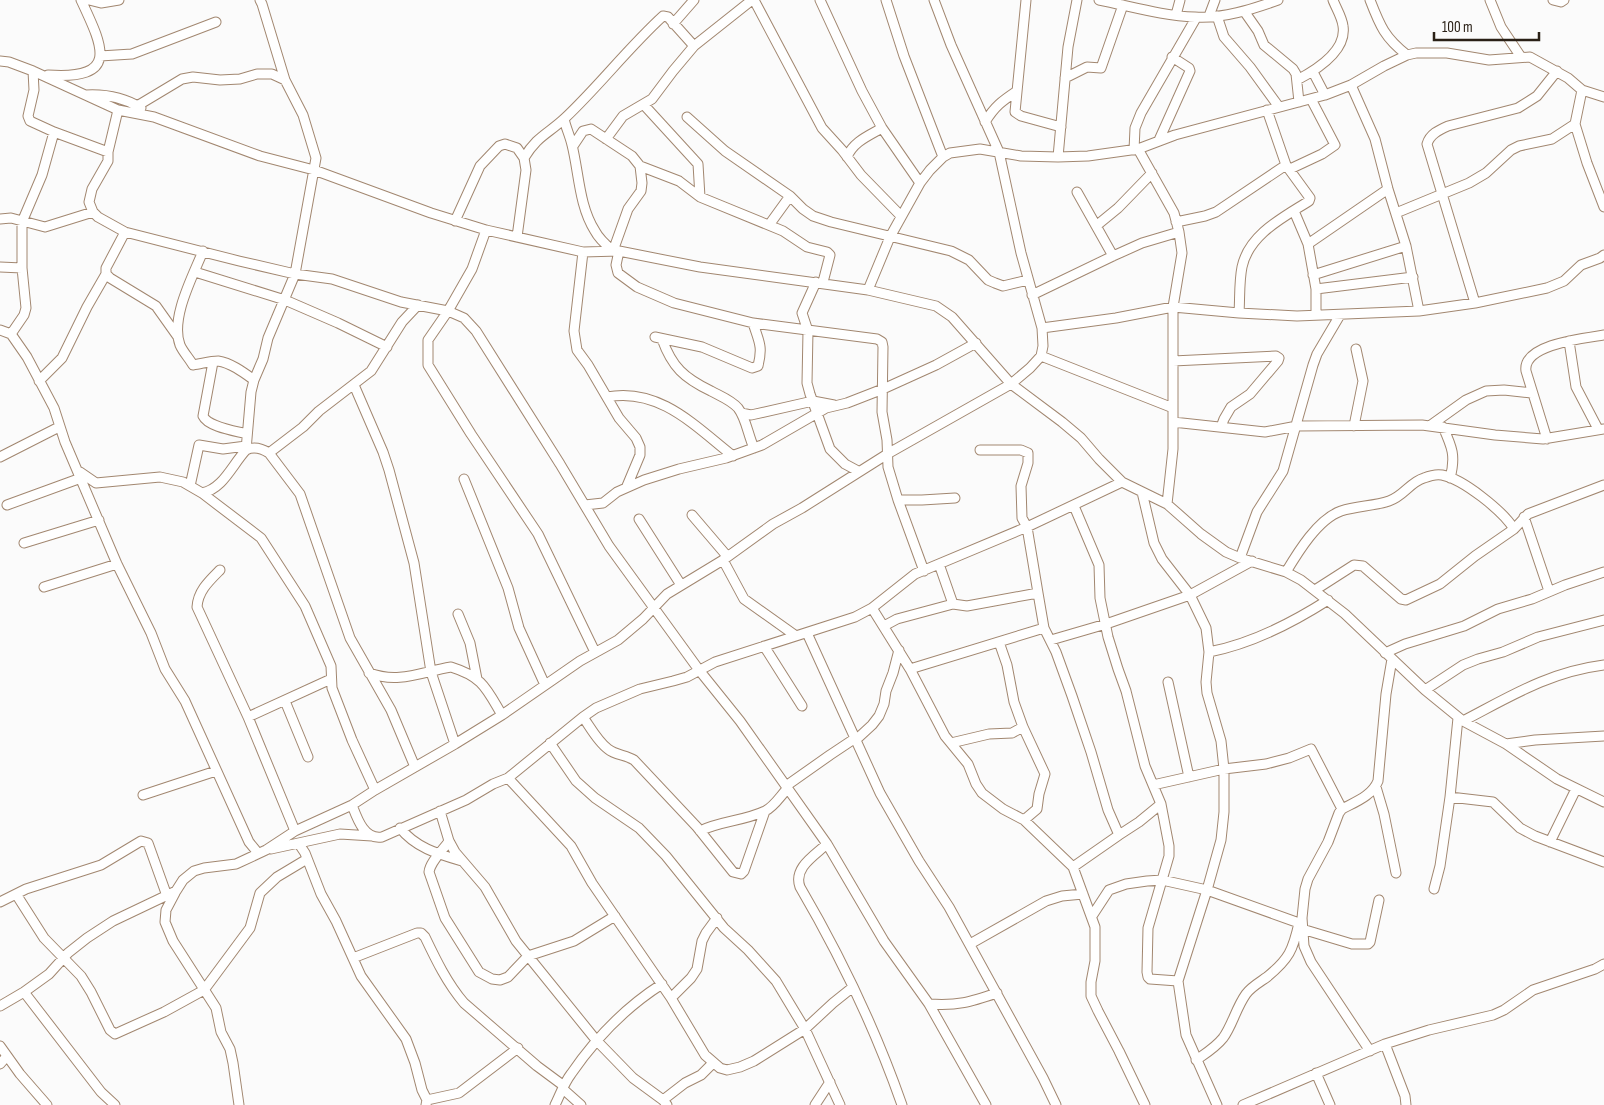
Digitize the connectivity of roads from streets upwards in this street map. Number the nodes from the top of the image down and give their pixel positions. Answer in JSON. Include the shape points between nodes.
{"nodes":[{"id":1,"x":81,"y":0,"type":"edge"},
{"id":2,"x":89,"y":0,"type":"edge"},
{"id":3,"x":118,"y":0,"type":"edge"},
{"id":4,"x":260,"y":0,"type":"edge"},
{"id":5,"x":694,"y":0,"type":"edge"},
{"id":6,"x":753,"y":0,"type":"edge"},
{"id":7,"x":820,"y":0,"type":"edge"},
{"id":8,"x":886,"y":0,"type":"edge"},
{"id":9,"x":934,"y":0,"type":"edge"},
{"id":10,"x":1026,"y":0,"type":"edge"},
{"id":11,"x":1077,"y":0,"type":"edge"},
{"id":12,"x":1099,"y":0,"type":"edge"},
{"id":13,"x":1180,"y":0,"type":"edge"},
{"id":14,"x":1216,"y":0,"type":"edge"},
{"id":15,"x":1278,"y":0,"type":"edge"},
{"id":16,"x":1333,"y":0,"type":"edge"},
{"id":17,"x":1370,"y":0,"type":"edge"},
{"id":18,"x":1490,"y":0,"type":"edge"},
{"id":19,"x":1553,"y":0,"type":"edge"},
{"id":20,"x":1564,"y":0,"type":"edge"},
{"id":21,"x":1113,"y":1,"type":"edge"},
{"id":22,"x":1123,"y":5,"type":"junction"},
{"id":23,"x":1244,"y":11,"type":"junction"},
{"id":24,"x":1176,"y":15,"type":"junction"},
{"id":25,"x":1213,"y":16,"type":"junction"},
{"id":26,"x":1196,"y":18,"type":"junction"},
{"id":27,"x":216,"y":22,"type":"dead end"},
{"id":28,"x":673,"y":24,"type":"junction"},
{"id":29,"x":694,"y":46,"type":"junction"},
{"id":30,"x":1407,"y":55,"type":"junction"},
{"id":31,"x":100,"y":56,"type":"junction"},
{"id":32,"x":1172,"y":57,"type":"junction"},
{"id":33,"x":1521,"y":57,"type":"junction"},
{"id":34,"x":0,"y":61,"type":"edge"},
{"id":35,"x":33,"y":71,"type":"junction"},
{"id":36,"x":1557,"y":71,"type":"junction"},
{"id":37,"x":1314,"y":72,"type":"junction"},
{"id":38,"x":43,"y":75,"type":"junction"},
{"id":39,"x":1065,"y":78,"type":"junction"},
{"id":40,"x":284,"y":80,"type":"junction"},
{"id":41,"x":1297,"y":80,"type":"junction"},
{"id":42,"x":1351,"y":85,"type":"junction"},
{"id":43,"x":1582,"y":90,"type":"junction"},
{"id":44,"x":1017,"y":91,"type":"junction"},
{"id":45,"x":83,"y":95,"type":"junction"},
{"id":46,"x":1325,"y":95,"type":"junction"},
{"id":47,"x":1604,"y":96,"type":"edge"},
{"id":48,"x":1311,"y":99,"type":"junction"},
{"id":49,"x":1299,"y":102,"type":"junction"},
{"id":50,"x":644,"y":105,"type":"junction"},
{"id":51,"x":137,"y":106,"type":"junction"},
{"id":52,"x":1279,"y":107,"type":"junction"},
{"id":53,"x":118,"y":110,"type":"junction"},
{"id":54,"x":1267,"y":110,"type":"junction"},
{"id":55,"x":154,"y":117,"type":"junction"},
{"id":56,"x":687,"y":117,"type":"dead end"},
{"id":57,"x":564,"y":119,"type":"junction"},
{"id":58,"x":985,"y":122,"type":"junction"},
{"id":59,"x":1575,"y":124,"type":"junction"},
{"id":60,"x":1061,"y":127,"type":"junction"},
{"id":61,"x":882,"y":128,"type":"junction"},
{"id":62,"x":54,"y":132,"type":"junction"},
{"id":63,"x":606,"y":139,"type":"junction"},
{"id":64,"x":1160,"y":140,"type":"junction"},
{"id":65,"x":573,"y":146,"type":"junction"},
{"id":66,"x":1136,"y":149,"type":"junction"},
{"id":67,"x":108,"y":152,"type":"junction"},
{"id":68,"x":846,"y":152,"type":"junction"},
{"id":69,"x":999,"y":152,"type":"junction"},
{"id":70,"x":943,"y":157,"type":"junction"},
{"id":71,"x":1058,"y":157,"type":"junction"},
{"id":72,"x":524,"y":158,"type":"junction"},
{"id":73,"x":640,"y":166,"type":"junction"},
{"id":74,"x":1288,"y":167,"type":"junction"},
{"id":75,"x":314,"y":170,"type":"junction"},
{"id":76,"x":1152,"y":173,"type":"junction"},
{"id":77,"x":920,"y":183,"type":"junction"},
{"id":78,"x":1388,"y":189,"type":"junction"},
{"id":79,"x":1077,"y":192,"type":"dead end"},
{"id":80,"x":1441,"y":195,"type":"junction"},
{"id":81,"x":790,"y":196,"type":"junction"},
{"id":82,"x":700,"y":197,"type":"junction"},
{"id":83,"x":1604,"y":207,"type":"edge"},
{"id":84,"x":1294,"y":210,"type":"junction"},
{"id":85,"x":93,"y":212,"type":"junction"},
{"id":86,"x":1396,"y":213,"type":"junction"},
{"id":87,"x":901,"y":216,"type":"junction"},
{"id":88,"x":0,"y":219,"type":"edge"},
{"id":89,"x":455,"y":221,"type":"junction"},
{"id":90,"x":22,"y":222,"type":"junction"},
{"id":91,"x":1176,"y":222,"type":"junction"},
{"id":92,"x":769,"y":225,"type":"junction"},
{"id":93,"x":1096,"y":226,"type":"junction"},
{"id":94,"x":486,"y":230,"type":"junction"},
{"id":95,"x":125,"y":232,"type":"junction"},
{"id":96,"x":1179,"y":232,"type":"junction"},
{"id":97,"x":517,"y":237,"type":"junction"},
{"id":98,"x":890,"y":237,"type":"junction"},
{"id":99,"x":1308,"y":244,"type":"junction"},
{"id":100,"x":1406,"y":246,"type":"junction"},
{"id":101,"x":204,"y":251,"type":"junction"},
{"id":102,"x":616,"y":251,"type":"junction"},
{"id":103,"x":583,"y":252,"type":"junction"},
{"id":104,"x":1604,"y":255,"type":"edge"},
{"id":105,"x":1113,"y":256,"type":"junction"},
{"id":106,"x":0,"y":267,"type":"edge"},
{"id":107,"x":22,"y":268,"type":"junction"},
{"id":108,"x":195,"y":272,"type":"junction"},
{"id":109,"x":106,"y":274,"type":"junction"},
{"id":110,"x":295,"y":274,"type":"junction"},
{"id":111,"x":1313,"y":275,"type":"junction"},
{"id":112,"x":1413,"y":277,"type":"junction"},
{"id":113,"x":1028,"y":280,"type":"junction"},
{"id":114,"x":820,"y":282,"type":"junction"},
{"id":115,"x":1316,"y":289,"type":"junction"},
{"id":116,"x":868,"y":290,"type":"junction"},
{"id":117,"x":1032,"y":295,"type":"junction"},
{"id":118,"x":285,"y":300,"type":"junction"},
{"id":119,"x":1474,"y":303,"type":"junction"},
{"id":120,"x":418,"y":304,"type":"junction"},
{"id":121,"x":1173,"y":307,"type":"junction"},
{"id":122,"x":448,"y":311,"type":"junction"},
{"id":123,"x":1419,"y":311,"type":"junction"},
{"id":124,"x":1239,"y":313,"type":"junction"},
{"id":125,"x":1316,"y":315,"type":"junction"},
{"id":126,"x":1340,"y":315,"type":"junction"},
{"id":127,"x":753,"y":323,"type":"junction"},
{"id":128,"x":1042,"y":328,"type":"junction"},
{"id":129,"x":0,"y":330,"type":"edge"},
{"id":130,"x":808,"y":331,"type":"junction"},
{"id":131,"x":11,"y":334,"type":"junction"},
{"id":132,"x":1604,"y":335,"type":"edge"},
{"id":133,"x":179,"y":338,"type":"junction"},
{"id":134,"x":1569,"y":341,"type":"junction"},
{"id":135,"x":976,"y":343,"type":"junction"},
{"id":136,"x":387,"y":347,"type":"junction"},
{"id":137,"x":1356,"y":348,"type":"dead end"},
{"id":138,"x":1041,"y":356,"type":"junction"},
{"id":139,"x":1173,"y":361,"type":"junction"},
{"id":140,"x":212,"y":362,"type":"junction"},
{"id":141,"x":254,"y":380,"type":"junction"},
{"id":142,"x":39,"y":381,"type":"junction"},
{"id":143,"x":1011,"y":384,"type":"junction"},
{"id":144,"x":354,"y":385,"type":"junction"},
{"id":145,"x":883,"y":389,"type":"junction"},
{"id":146,"x":1532,"y":393,"type":"junction"},
{"id":147,"x":607,"y":397,"type":"junction"},
{"id":148,"x":813,"y":401,"type":"junction"},
{"id":149,"x":835,"y":406,"type":"junction"},
{"id":150,"x":1173,"y":408,"type":"junction"},
{"id":151,"x":817,"y":412,"type":"junction"},
{"id":152,"x":741,"y":413,"type":"junction"},
{"id":153,"x":1173,"y":422,"type":"junction"},
{"id":154,"x":1297,"y":426,"type":"junction"},
{"id":155,"x":1354,"y":426,"type":"junction"},
{"id":156,"x":1431,"y":426,"type":"junction"},
{"id":157,"x":59,"y":427,"type":"junction"},
{"id":158,"x":1221,"y":427,"type":"junction"},
{"id":159,"x":1444,"y":427,"type":"junction"},
{"id":160,"x":1601,"y":429,"type":"edge"},
{"id":161,"x":248,"y":434,"type":"junction"},
{"id":162,"x":1547,"y":439,"type":"junction"},
{"id":163,"x":246,"y":448,"type":"junction"},
{"id":164,"x":754,"y":448,"type":"junction"},
{"id":165,"x":980,"y":450,"type":"dead end"},
{"id":166,"x":889,"y":452,"type":"junction"},
{"id":167,"x":269,"y":453,"type":"junction"},
{"id":168,"x":733,"y":456,"type":"junction"},
{"id":169,"x":0,"y":457,"type":"edge"},
{"id":170,"x":858,"y":472,"type":"junction"},
{"id":171,"x":80,"y":474,"type":"junction"},
{"id":172,"x":1450,"y":478,"type":"junction"},
{"id":173,"x":464,"y":479,"type":"dead end"},
{"id":174,"x":1122,"y":482,"type":"junction"},
{"id":175,"x":1604,"y":485,"type":"edge"},
{"id":176,"x":190,"y":486,"type":"junction"},
{"id":177,"x":627,"y":486,"type":"junction"},
{"id":178,"x":1142,"y":492,"type":"junction"},
{"id":179,"x":202,"y":493,"type":"junction"},
{"id":180,"x":956,"y":498,"type":"dead end"},
{"id":181,"x":898,"y":500,"type":"junction"},
{"id":182,"x":1167,"y":504,"type":"junction"},
{"id":183,"x":8,"y":505,"type":"dead end"},
{"id":184,"x":585,"y":505,"type":"junction"},
{"id":185,"x":1074,"y":506,"type":"junction"},
{"id":186,"x":692,"y":515,"type":"dead end"},
{"id":187,"x":1524,"y":517,"type":"junction"},
{"id":188,"x":639,"y":519,"type":"dead end"},
{"id":189,"x":100,"y":520,"type":"junction"},
{"id":190,"x":1027,"y":527,"type":"junction"},
{"id":191,"x":1514,"y":529,"type":"junction"},
{"id":192,"x":24,"y":543,"type":"dead end"},
{"id":193,"x":725,"y":558,"type":"junction"},
{"id":194,"x":1240,"y":558,"type":"junction"},
{"id":195,"x":1252,"y":562,"type":"junction"},
{"id":196,"x":117,"y":564,"type":"junction"},
{"id":197,"x":939,"y":564,"type":"junction"},
{"id":198,"x":220,"y":570,"type":"dead end"},
{"id":199,"x":924,"y":571,"type":"junction"},
{"id":200,"x":1286,"y":572,"type":"junction"},
{"id":201,"x":1604,"y":572,"type":"edge"},
{"id":202,"x":681,"y":584,"type":"junction"},
{"id":203,"x":44,"y":587,"type":"dead end"},
{"id":204,"x":1314,"y":590,"type":"junction"},
{"id":205,"x":1549,"y":591,"type":"junction"},
{"id":206,"x":1038,"y":593,"type":"junction"},
{"id":207,"x":1190,"y":595,"type":"junction"},
{"id":208,"x":1328,"y":600,"type":"junction"},
{"id":209,"x":953,"y":604,"type":"junction"},
{"id":210,"x":653,"y":607,"type":"junction"},
{"id":211,"x":872,"y":608,"type":"junction"},
{"id":212,"x":458,"y":614,"type":"dead end"},
{"id":213,"x":644,"y":619,"type":"junction"},
{"id":214,"x":662,"y":619,"type":"junction"},
{"id":215,"x":1604,"y":620,"type":"edge"},
{"id":216,"x":1106,"y":624,"type":"junction"},
{"id":217,"x":884,"y":626,"type":"junction"},
{"id":218,"x":1044,"y":628,"type":"junction"},
{"id":219,"x":807,"y":632,"type":"junction"},
{"id":220,"x":796,"y":636,"type":"junction"},
{"id":221,"x":1051,"y":640,"type":"junction"},
{"id":222,"x":999,"y":642,"type":"junction"},
{"id":223,"x":764,"y":646,"type":"junction"},
{"id":224,"x":898,"y":650,"type":"junction"},
{"id":225,"x":594,"y":652,"type":"junction"},
{"id":226,"x":1209,"y":652,"type":"junction"},
{"id":227,"x":1389,"y":656,"type":"junction"},
{"id":228,"x":1604,"y":664,"type":"edge"},
{"id":229,"x":910,"y":669,"type":"junction"},
{"id":230,"x":699,"y":670,"type":"junction"},
{"id":231,"x":369,"y":672,"type":"junction"},
{"id":232,"x":431,"y":672,"type":"junction"},
{"id":233,"x":477,"y":679,"type":"junction"},
{"id":234,"x":331,"y":680,"type":"junction"},
{"id":235,"x":1168,"y":682,"type":"dead end"},
{"id":236,"x":545,"y":685,"type":"junction"},
{"id":237,"x":1425,"y":690,"type":"junction"},
{"id":238,"x":284,"y":701,"type":"junction"},
{"id":239,"x":802,"y":706,"type":"dead end"},
{"id":240,"x":502,"y":715,"type":"junction"},
{"id":241,"x":248,"y":717,"type":"junction"},
{"id":242,"x":583,"y":717,"type":"junction"},
{"id":243,"x":1460,"y":719,"type":"junction"},
{"id":244,"x":1023,"y":727,"type":"junction"},
{"id":245,"x":1604,"y":736,"type":"edge"},
{"id":246,"x":854,"y":739,"type":"junction"},
{"id":247,"x":550,"y":743,"type":"junction"},
{"id":248,"x":951,"y":743,"type":"junction"},
{"id":249,"x":455,"y":744,"type":"junction"},
{"id":250,"x":1506,"y":744,"type":"junction"},
{"id":251,"x":308,"y":757,"type":"dead end"},
{"id":252,"x":415,"y":767,"type":"junction"},
{"id":253,"x":1224,"y":769,"type":"junction"},
{"id":254,"x":216,"y":771,"type":"junction"},
{"id":255,"x":1190,"y":777,"type":"junction"},
{"id":256,"x":508,"y":778,"type":"junction"},
{"id":257,"x":1153,"y":785,"type":"junction"},
{"id":258,"x":787,"y":787,"type":"junction"},
{"id":259,"x":1376,"y":787,"type":"junction"},
{"id":260,"x":1576,"y":789,"type":"junction"},
{"id":261,"x":375,"y":790,"type":"junction"},
{"id":262,"x":143,"y":795,"type":"dead end"},
{"id":263,"x":1450,"y":797,"type":"junction"},
{"id":264,"x":1604,"y":802,"type":"edge"},
{"id":265,"x":1162,"y":804,"type":"junction"},
{"id":266,"x":352,"y":805,"type":"junction"},
{"id":267,"x":1342,"y":809,"type":"junction"},
{"id":268,"x":440,"y":811,"type":"junction"},
{"id":269,"x":765,"y":811,"type":"junction"},
{"id":270,"x":1024,"y":820,"type":"junction"},
{"id":271,"x":400,"y":828,"type":"junction"},
{"id":272,"x":295,"y":831,"type":"junction"},
{"id":273,"x":700,"y":832,"type":"junction"},
{"id":274,"x":1118,"y":835,"type":"junction"},
{"id":275,"x":372,"y":836,"type":"junction"},
{"id":276,"x":449,"y":841,"type":"junction"},
{"id":277,"x":1550,"y":842,"type":"junction"},
{"id":278,"x":299,"y":844,"type":"junction"},
{"id":279,"x":827,"y":844,"type":"junction"},
{"id":280,"x":262,"y":851,"type":"junction"},
{"id":281,"x":440,"y":855,"type":"junction"},
{"id":282,"x":307,"y":859,"type":"junction"},
{"id":283,"x":462,"y":861,"type":"junction"},
{"id":284,"x":1604,"y":862,"type":"edge"},
{"id":285,"x":1074,"y":867,"type":"junction"},
{"id":286,"x":1396,"y":873,"type":"dead end"},
{"id":287,"x":1162,"y":880,"type":"junction"},
{"id":288,"x":1434,"y":889,"type":"dead end"},
{"id":289,"x":1207,"y":890,"type":"junction"},
{"id":290,"x":176,"y":891,"type":"junction"},
{"id":291,"x":16,"y":894,"type":"junction"},
{"id":292,"x":1083,"y":894,"type":"junction"},
{"id":293,"x":167,"y":896,"type":"junction"},
{"id":294,"x":1378,"y":900,"type":"dead end"},
{"id":295,"x":0,"y":902,"type":"edge"},
{"id":296,"x":615,"y":916,"type":"junction"},
{"id":297,"x":1092,"y":916,"type":"junction"},
{"id":298,"x":717,"y":918,"type":"junction"},
{"id":299,"x":1301,"y":923,"type":"junction"},
{"id":300,"x":970,"y":944,"type":"junction"},
{"id":301,"x":528,"y":956,"type":"junction"},
{"id":302,"x":63,"y":958,"type":"junction"},
{"id":303,"x":353,"y":958,"type":"junction"},
{"id":304,"x":1604,"y":964,"type":"edge"},
{"id":305,"x":1178,"y":981,"type":"junction"},
{"id":306,"x":662,"y":984,"type":"junction"},
{"id":307,"x":853,"y":986,"type":"junction"},
{"id":308,"x":204,"y":990,"type":"junction"},
{"id":309,"x":24,"y":992,"type":"junction"},
{"id":310,"x":997,"y":992,"type":"junction"},
{"id":311,"x":671,"y":998,"type":"junction"},
{"id":312,"x":929,"y":1004,"type":"junction"},
{"id":313,"x":0,"y":1006,"type":"edge"},
{"id":314,"x":805,"y":1029,"type":"junction"},
{"id":315,"x":596,"y":1040,"type":"junction"},
{"id":316,"x":1384,"y":1044,"type":"junction"},
{"id":317,"x":0,"y":1046,"type":"edge"},
{"id":318,"x":518,"y":1048,"type":"junction"},
{"id":319,"x":1370,"y":1050,"type":"junction"},
{"id":320,"x":7,"y":1056,"type":"junction"},
{"id":321,"x":1196,"y":1060,"type":"junction"},
{"id":322,"x":713,"y":1063,"type":"junction"},
{"id":323,"x":0,"y":1064,"type":"edge"},
{"id":324,"x":1316,"y":1073,"type":"junction"},
{"id":325,"x":830,"y":1082,"type":"junction"},
{"id":326,"x":564,"y":1087,"type":"junction"},
{"id":327,"x":665,"y":1102,"type":"edge"},
{"id":328,"x":426,"y":1103,"type":"edge"},
{"id":329,"x":47,"y":1105,"type":"edge"},
{"id":330,"x":115,"y":1105,"type":"edge"},
{"id":331,"x":239,"y":1105,"type":"edge"},
{"id":332,"x":555,"y":1105,"type":"edge"},
{"id":333,"x":581,"y":1105,"type":"edge"},
{"id":334,"x":815,"y":1105,"type":"edge"},
{"id":335,"x":840,"y":1105,"type":"edge"},
{"id":336,"x":902,"y":1105,"type":"edge"},
{"id":337,"x":986,"y":1105,"type":"edge"},
{"id":338,"x":1056,"y":1105,"type":"edge"},
{"id":339,"x":1145,"y":1105,"type":"edge"},
{"id":340,"x":1217,"y":1105,"type":"edge"},
{"id":341,"x":1243,"y":1105,"type":"edge"},
{"id":342,"x":1330,"y":1105,"type":"edge"},
{"id":343,"x":1406,"y":1105,"type":"edge"}],
"edges":[{"from":1,"to":31,"type":"street","via":[[96,32]]},
{"from":2,"to":3,"type":"street","via":[[101,3]]},
{"from":4,"to":40,"type":"street"},
{"from":5,"to":28,"type":"street"},
{"from":6,"to":29,"type":"street"},
{"from":6,"to":68,"type":"street","via":[[822,128]]},
{"from":7,"to":61,"type":"street"},
{"from":8,"to":70,"type":"street"},
{"from":9,"to":58,"type":"street"},
{"from":10,"to":44,"type":"street"},
{"from":11,"to":39,"type":"street"},
{"from":12,"to":21,"type":"street"},
{"from":13,"to":24,"type":"street"},
{"from":14,"to":25,"type":"street"},
{"from":15,"to":23,"type":"street"},
{"from":16,"to":37,"type":"street","via":[[1342,21],[1343,34],[1331,57]]},
{"from":17,"to":30,"type":"street","via":[[1386,36]]},
{"from":18,"to":33,"type":"street","via":[[1501,27]]},
{"from":19,"to":20,"type":"street"},
{"from":21,"to":22,"type":"street"},
{"from":22,"to":24,"type":"street"},
{"from":22,"to":39,"type":"street","via":[[1101,68],[1087,66]]},
{"from":23,"to":25,"type":"street"},
{"from":23,"to":41,"type":"street","via":[[1264,46],[1290,65]]},
{"from":24,"to":26,"type":"street"},
{"from":25,"to":26,"type":"street"},
{"from":25,"to":52,"type":"street","via":[[1224,37]]},
{"from":26,"to":32,"type":"street"},
{"from":27,"to":31,"type":"street","via":[[132,54]]},
{"from":28,"to":29,"type":"street"},
{"from":28,"to":57,"type":"street","via":[[666,16],[658,21]]},
{"from":29,"to":50,"type":"street"},
{"from":30,"to":33,"type":"street","via":[[1447,53],[1489,60]]},
{"from":30,"to":42,"type":"street"},
{"from":31,"to":38,"type":"street","via":[[94,67],[80,75]]},
{"from":32,"to":64,"type":"street","via":[[1190,72]]},
{"from":32,"to":66,"type":"street","via":[[1141,112],[1135,128]]},
{"from":33,"to":36,"type":"street","via":[[1530,57]]},
{"from":34,"to":35,"type":"street"},
{"from":35,"to":38,"type":"street"},
{"from":35,"to":62,"type":"street","via":[[34,90],[28,116],[30,121]]},
{"from":36,"to":43,"type":"street"},
{"from":36,"to":80,"type":"street","via":[[1528,103],[1448,126],[1431,137],[1428,144]]},
{"from":37,"to":41,"type":"street"},
{"from":37,"to":46,"type":"street"},
{"from":38,"to":45,"type":"street"},
{"from":39,"to":60,"type":"street"},
{"from":40,"to":51,"type":"street","via":[[272,74],[220,80],[193,76]]},
{"from":40,"to":75,"type":"street","via":[[302,115],[316,158]]},
{"from":41,"to":49,"type":"street"},
{"from":42,"to":46,"type":"street"},
{"from":42,"to":78,"type":"street","via":[[1375,139]]},
{"from":43,"to":47,"type":"street"},
{"from":43,"to":59,"type":"street"},
{"from":44,"to":58,"type":"street","via":[[993,108]]},
{"from":44,"to":60,"type":"street","via":[[1017,114]]},
{"from":45,"to":51,"type":"street","via":[[115,98]]},
{"from":45,"to":53,"type":"street"},
{"from":46,"to":48,"type":"street"},
{"from":48,"to":49,"type":"street"},
{"from":48,"to":74,"type":"street","via":[[1335,145],[1322,154]]},
{"from":49,"to":52,"type":"street"},
{"from":50,"to":63,"type":"street","via":[[623,116]]},
{"from":50,"to":82,"type":"street","via":[[698,164]]},
{"from":51,"to":55,"type":"street"},
{"from":52,"to":54,"type":"street"},
{"from":53,"to":55,"type":"street"},
{"from":53,"to":67,"type":"street"},
{"from":54,"to":64,"type":"street"},
{"from":54,"to":74,"type":"street"},
{"from":55,"to":75,"type":"street","via":[[260,156]]},
{"from":56,"to":81,"type":"street","via":[[725,151]]},
{"from":57,"to":65,"type":"street"},
{"from":57,"to":72,"type":"street","via":[[539,137]]},
{"from":58,"to":69,"type":"street"},
{"from":59,"to":80,"type":"street","via":[[1552,139],[1511,150],[1469,183]]},
{"from":59,"to":83,"type":"street"},
{"from":60,"to":71,"type":"street"},
{"from":61,"to":68,"type":"street"},
{"from":61,"to":77,"type":"street"},
{"from":62,"to":67,"type":"street"},
{"from":62,"to":90,"type":"street","via":[[42,175]]},
{"from":63,"to":65,"type":"street","via":[[587,129]]},
{"from":63,"to":73,"type":"street","via":[[632,156]]},
{"from":64,"to":66,"type":"street"},
{"from":65,"to":102,"type":"street","via":[[581,189],[594,230]]},
{"from":66,"to":71,"type":"street"},
{"from":66,"to":76,"type":"street"},
{"from":67,"to":85,"type":"street","via":[[106,167],[92,189],[89,202]]},
{"from":68,"to":87,"type":"street","via":[[873,188]]},
{"from":69,"to":70,"type":"street","via":[[980,149]]},
{"from":69,"to":71,"type":"street"},
{"from":69,"to":113,"type":"street"},
{"from":70,"to":77,"type":"street"},
{"from":72,"to":89,"type":"street","via":[[517,148],[505,144],[498,146],[480,166]]},
{"from":72,"to":97,"type":"street","via":[[526,170]]},
{"from":73,"to":82,"type":"street","via":[[679,181]]},
{"from":73,"to":102,"type":"street","via":[[641,191],[628,209]]},
{"from":74,"to":84,"type":"street","via":[[1310,198]]},
{"from":74,"to":91,"type":"street","via":[[1216,212]]},
{"from":75,"to":89,"type":"street"},
{"from":75,"to":110,"type":"street"},
{"from":76,"to":91,"type":"street"},
{"from":76,"to":93,"type":"street"},
{"from":77,"to":87,"type":"street"},
{"from":78,"to":86,"type":"street"},
{"from":78,"to":99,"type":"street"},
{"from":79,"to":93,"type":"street"},
{"from":80,"to":86,"type":"street"},
{"from":80,"to":119,"type":"street"},
{"from":81,"to":92,"type":"street"},
{"from":81,"to":98,"type":"street","via":[[813,216]]},
{"from":82,"to":92,"type":"street"},
{"from":84,"to":99,"type":"street"},
{"from":84,"to":124,"type":"street","via":[[1268,227],[1246,256],[1240,277]]},
{"from":85,"to":90,"type":"street","via":[[45,227]]},
{"from":85,"to":95,"type":"street"},
{"from":86,"to":100,"type":"street"},
{"from":87,"to":98,"type":"street"},
{"from":88,"to":90,"type":"street"},
{"from":89,"to":94,"type":"street"},
{"from":90,"to":107,"type":"street"},
{"from":91,"to":96,"type":"street"},
{"from":92,"to":114,"type":"street","via":[[809,248],[830,253]]},
{"from":93,"to":105,"type":"street"},
{"from":94,"to":97,"type":"street"},
{"from":94,"to":122,"type":"street","via":[[472,269]]},
{"from":95,"to":101,"type":"street"},
{"from":95,"to":109,"type":"street"},
{"from":96,"to":105,"type":"street"},
{"from":96,"to":121,"type":"street","via":[[1182,253]]},
{"from":97,"to":103,"type":"street"},
{"from":98,"to":113,"type":"street","via":[[962,255],[988,280],[1003,286]]},
{"from":98,"to":116,"type":"street"},
{"from":99,"to":111,"type":"street"},
{"from":100,"to":111,"type":"street"},
{"from":100,"to":112,"type":"street"},
{"from":101,"to":108,"type":"street"},
{"from":101,"to":110,"type":"street"},
{"from":102,"to":103,"type":"street"},
{"from":102,"to":114,"type":"street","via":[[700,267]]},
{"from":102,"to":127,"type":"street","via":[[618,273],[637,287],[674,303]]},
{"from":103,"to":147,"type":"street","via":[[575,340],[577,350]]},
{"from":104,"to":119,"type":"street","via":[[1581,265],[1564,281],[1547,288]]},
{"from":105,"to":117,"type":"street"},
{"from":106,"to":107,"type":"street"},
{"from":107,"to":131,"type":"street","via":[[26,308]]},
{"from":108,"to":118,"type":"street"},
{"from":108,"to":133,"type":"street","via":[[179,313]]},
{"from":109,"to":133,"type":"street","via":[[156,306]]},
{"from":109,"to":142,"type":"street","via":[[62,358]]},
{"from":110,"to":118,"type":"street"},
{"from":110,"to":120,"type":"street","via":[[332,279],[385,298]]},
{"from":111,"to":115,"type":"street"},
{"from":112,"to":115,"type":"street"},
{"from":112,"to":123,"type":"street"},
{"from":113,"to":117,"type":"street"},
{"from":114,"to":116,"type":"street"},
{"from":114,"to":130,"type":"street","via":[[802,313]]},
{"from":115,"to":125,"type":"street"},
{"from":116,"to":135,"type":"street","via":[[936,306],[952,317]]},
{"from":117,"to":128,"type":"street"},
{"from":118,"to":136,"type":"street"},
{"from":118,"to":141,"type":"street"},
{"from":119,"to":123,"type":"street"},
{"from":120,"to":122,"type":"street"},
{"from":120,"to":136,"type":"street"},
{"from":121,"to":124,"type":"street"},
{"from":121,"to":128,"type":"street"},
{"from":121,"to":139,"type":"street"},
{"from":122,"to":184,"type":"street","via":[[464,318],[476,331]]},
{"from":122,"to":225,"type":"street","via":[[428,340],[428,365],[538,534]]},
{"from":123,"to":126,"type":"street"},
{"from":124,"to":125,"type":"street"},
{"from":125,"to":126,"type":"street"},
{"from":126,"to":154,"type":"street","via":[[1317,354]]},
{"from":127,"to":130,"type":"street"},
{"from":127,"to":152,"type":"street","via":[[761,352],[758,366],[752,368],[702,347],[658,338],[672,362],[684,374],[725,398]]},
{"from":128,"to":138,"type":"street","via":[[1044,346]]},
{"from":129,"to":131,"type":"street"},
{"from":130,"to":145,"type":"street","via":[[882,342]]},
{"from":130,"to":148,"type":"street","via":[[807,383]]},
{"from":131,"to":142,"type":"street"},
{"from":132,"to":134,"type":"street"},
{"from":133,"to":140,"type":"street","via":[[193,364]]},
{"from":134,"to":146,"type":"street","via":[[1545,347],[1526,364]]},
{"from":134,"to":160,"type":"street","via":[[1576,387]]},
{"from":135,"to":143,"type":"street"},
{"from":135,"to":145,"type":"street"},
{"from":136,"to":144,"type":"street","via":[[371,370]]},
{"from":137,"to":155,"type":"street","via":[[1363,381]]},
{"from":138,"to":143,"type":"street"},
{"from":138,"to":150,"type":"street"},
{"from":139,"to":150,"type":"street"},
{"from":139,"to":158,"type":"street","via":[[1279,358],[1250,394],[1231,407]]},
{"from":140,"to":141,"type":"street","via":[[235,367]]},
{"from":140,"to":161,"type":"street","via":[[202,416],[215,425]]},
{"from":141,"to":161,"type":"street"},
{"from":142,"to":157,"type":"street","via":[[54,408]]},
{"from":143,"to":166,"type":"street"},
{"from":143,"to":174,"type":"street","via":[[1081,438]]},
{"from":144,"to":167,"type":"street"},
{"from":144,"to":232,"type":"street","via":[[383,452],[414,562]]},
{"from":145,"to":149,"type":"street"},
{"from":145,"to":166,"type":"street","via":[[882,412]]},
{"from":146,"to":156,"type":"street","via":[[1486,392],[1466,400]]},
{"from":146,"to":162,"type":"street"},
{"from":147,"to":168,"type":"street","via":[[630,394],[662,403]]},
{"from":147,"to":177,"type":"street","via":[[640,447],[640,455]]},
{"from":148,"to":149,"type":"street"},
{"from":148,"to":151,"type":"street"},
{"from":148,"to":152,"type":"street","via":[[751,415]]},
{"from":149,"to":151,"type":"street"},
{"from":150,"to":153,"type":"street"},
{"from":151,"to":164,"type":"street","via":[[770,442]]},
{"from":151,"to":170,"type":"street","via":[[830,449]]},
{"from":152,"to":164,"type":"street"},
{"from":153,"to":158,"type":"street"},
{"from":153,"to":182,"type":"street"},
{"from":154,"to":155,"type":"street"},
{"from":154,"to":158,"type":"street","via":[[1265,432]]},
{"from":154,"to":194,"type":"street","via":[[1283,471],[1257,512]]},
{"from":155,"to":156,"type":"street"},
{"from":156,"to":159,"type":"street"},
{"from":157,"to":169,"type":"street"},
{"from":157,"to":171,"type":"street"},
{"from":159,"to":162,"type":"street"},
{"from":159,"to":172,"type":"street","via":[[1453,453]]},
{"from":160,"to":162,"type":"street"},
{"from":161,"to":163,"type":"street"},
{"from":163,"to":167,"type":"street","via":[[258,448]]},
{"from":163,"to":176,"type":"street","via":[[199,445]]},
{"from":163,"to":179,"type":"street","via":[[219,485]]},
{"from":164,"to":168,"type":"street"},
{"from":165,"to":190,"type":"street","via":[[1025,450],[1028,453],[1021,486],[1022,518]]},
{"from":166,"to":170,"type":"street"},
{"from":166,"to":181,"type":"street","via":[[888,466]]},
{"from":167,"to":231,"type":"street","via":[[300,494],[350,638]]},
{"from":168,"to":177,"type":"street"},
{"from":170,"to":193,"type":"street"},
{"from":171,"to":176,"type":"street","via":[[96,483],[160,477]]},
{"from":171,"to":183,"type":"street"},
{"from":171,"to":189,"type":"street"},
{"from":172,"to":191,"type":"street","via":[[1483,497]]},
{"from":172,"to":200,"type":"street","via":[[1441,475],[1424,477],[1390,500],[1335,514],[1307,539]]},
{"from":173,"to":236,"type":"street"},
{"from":174,"to":178,"type":"street"},
{"from":174,"to":185,"type":"street"},
{"from":175,"to":187,"type":"street"},
{"from":176,"to":179,"type":"street"},
{"from":177,"to":184,"type":"street","via":[[603,503]]},
{"from":178,"to":182,"type":"street"},
{"from":178,"to":207,"type":"street","via":[[1154,543],[1162,559]]},
{"from":179,"to":234,"type":"street","via":[[261,538],[268,547],[305,606],[331,666]]},
{"from":180,"to":181,"type":"street"},
{"from":181,"to":199,"type":"street"},
{"from":182,"to":194,"type":"street","via":[[1201,534]]},
{"from":184,"to":210,"type":"street"},
{"from":185,"to":190,"type":"street"},
{"from":185,"to":216,"type":"street","via":[[1098,565]]},
{"from":186,"to":193,"type":"street"},
{"from":187,"to":191,"type":"street"},
{"from":187,"to":205,"type":"street"},
{"from":188,"to":202,"type":"street"},
{"from":189,"to":192,"type":"street"},
{"from":189,"to":196,"type":"street"},
{"from":190,"to":197,"type":"street"},
{"from":190,"to":206,"type":"street"},
{"from":191,"to":204,"type":"street","via":[[1440,584],[1406,600],[1360,565],[1354,565]]},
{"from":193,"to":202,"type":"street"},
{"from":193,"to":220,"type":"street","via":[[747,602]]},
{"from":194,"to":195,"type":"street"},
{"from":195,"to":200,"type":"street"},
{"from":195,"to":207,"type":"street"},
{"from":196,"to":203,"type":"street"},
{"from":196,"to":254,"type":"street"},
{"from":197,"to":199,"type":"street"},
{"from":197,"to":209,"type":"street"},
{"from":198,"to":241,"type":"street","via":[[200,593],[197,607]]},
{"from":199,"to":211,"type":"street","via":[[908,579]]},
{"from":200,"to":204,"type":"street"},
{"from":201,"to":205,"type":"street"},
{"from":202,"to":210,"type":"street"},
{"from":204,"to":208,"type":"street"},
{"from":205,"to":227,"type":"street","via":[[1498,609],[1464,626],[1412,641]]},
{"from":206,"to":209,"type":"street","via":[[967,606]]},
{"from":206,"to":218,"type":"street"},
{"from":207,"to":216,"type":"street"},
{"from":207,"to":226,"type":"street","via":[[1206,628]]},
{"from":208,"to":226,"type":"street","via":[[1293,622],[1234,646]]},
{"from":208,"to":227,"type":"street"},
{"from":209,"to":217,"type":"street","via":[[897,619]]},
{"from":210,"to":213,"type":"street"},
{"from":210,"to":214,"type":"street"},
{"from":211,"to":217,"type":"street"},
{"from":211,"to":219,"type":"street","via":[[846,621]]},
{"from":212,"to":233,"type":"street","via":[[470,643]]},
{"from":213,"to":214,"type":"street"},
{"from":213,"to":225,"type":"street","via":[[618,640]]},
{"from":214,"to":230,"type":"street"},
{"from":215,"to":237,"type":"street","via":[[1538,637],[1478,659]]},
{"from":216,"to":221,"type":"street"},
{"from":216,"to":257,"type":"street"},
{"from":217,"to":224,"type":"street"},
{"from":218,"to":221,"type":"street"},
{"from":218,"to":222,"type":"street"},
{"from":219,"to":220,"type":"street"},
{"from":219,"to":246,"type":"street"},
{"from":220,"to":223,"type":"street"},
{"from":221,"to":274,"type":"street"},
{"from":222,"to":229,"type":"street"},
{"from":222,"to":244,"type":"street"},
{"from":223,"to":230,"type":"street"},
{"from":223,"to":239,"type":"street"},
{"from":224,"to":229,"type":"street"},
{"from":224,"to":246,"type":"street","via":[[879,716],[866,732]]},
{"from":225,"to":236,"type":"street"},
{"from":226,"to":253,"type":"street","via":[[1207,693],[1221,741]]},
{"from":227,"to":237,"type":"street"},
{"from":227,"to":259,"type":"street"},
{"from":228,"to":243,"type":"street","via":[[1550,677]]},
{"from":229,"to":248,"type":"street"},
{"from":230,"to":242,"type":"street","via":[[673,682],[640,689]]},
{"from":230,"to":258,"type":"street"},
{"from":231,"to":232,"type":"street","via":[[383,678],[397,678]]},
{"from":231,"to":252,"type":"street","via":[[391,710]]},
{"from":232,"to":233,"type":"street","via":[[451,667]]},
{"from":232,"to":249,"type":"street"},
{"from":233,"to":240,"type":"street"},
{"from":234,"to":238,"type":"street"},
{"from":234,"to":261,"type":"street","via":[[352,740]]},
{"from":235,"to":255,"type":"street"},
{"from":236,"to":240,"type":"street"},
{"from":237,"to":243,"type":"street"},
{"from":238,"to":241,"type":"street"},
{"from":238,"to":251,"type":"street"},
{"from":240,"to":249,"type":"street"},
{"from":241,"to":272,"type":"street"},
{"from":242,"to":247,"type":"street"},
{"from":242,"to":273,"type":"street","via":[[606,748],[634,760]]},
{"from":243,"to":250,"type":"street"},
{"from":243,"to":263,"type":"street"},
{"from":244,"to":248,"type":"street","via":[[1012,733],[989,734]]},
{"from":244,"to":270,"type":"street","via":[[1045,774],[1036,809]]},
{"from":245,"to":250,"type":"street"},
{"from":246,"to":258,"type":"street"},
{"from":246,"to":300,"type":"street","via":[[880,793]]},
{"from":247,"to":256,"type":"street"},
{"from":247,"to":298,"type":"street","via":[[576,781],[639,828]]},
{"from":248,"to":270,"type":"street","via":[[968,764],[982,793]]},
{"from":249,"to":252,"type":"street"},
{"from":250,"to":260,"type":"street"},
{"from":252,"to":261,"type":"street"},
{"from":253,"to":255,"type":"street"},
{"from":253,"to":267,"type":"street","via":[[1266,764],[1312,749]]},
{"from":253,"to":289,"type":"street","via":[[1222,832]]},
{"from":254,"to":262,"type":"street"},
{"from":254,"to":280,"type":"street","via":[[249,842]]},
{"from":255,"to":257,"type":"street"},
{"from":256,"to":268,"type":"street"},
{"from":256,"to":296,"type":"street","via":[[564,837]]},
{"from":257,"to":265,"type":"street"},
{"from":258,"to":269,"type":"street"},
{"from":258,"to":279,"type":"street"},
{"from":259,"to":267,"type":"street"},
{"from":259,"to":286,"type":"street"},
{"from":260,"to":264,"type":"street"},
{"from":260,"to":277,"type":"street"},
{"from":261,"to":266,"type":"street"},
{"from":263,"to":277,"type":"street","via":[[1493,802],[1520,828]]},
{"from":263,"to":288,"type":"street"},
{"from":265,"to":274,"type":"street"},
{"from":265,"to":287,"type":"street","via":[[1169,846]]},
{"from":266,"to":272,"type":"street"},
{"from":266,"to":275,"type":"street","via":[[364,829]]},
{"from":267,"to":299,"type":"street","via":[[1308,879]]},
{"from":268,"to":271,"type":"street"},
{"from":268,"to":276,"type":"street"},
{"from":269,"to":273,"type":"street","via":[[714,824]]},
{"from":269,"to":273,"type":"street","via":[[741,874],[733,872]]},
{"from":270,"to":285,"type":"street"},
{"from":271,"to":275,"type":"street","via":[[382,837]]},
{"from":271,"to":281,"type":"street","via":[[418,844]]},
{"from":272,"to":280,"type":"street"},
{"from":274,"to":285,"type":"street"},
{"from":275,"to":278,"type":"street","via":[[340,834]]},
{"from":276,"to":281,"type":"street"},
{"from":276,"to":283,"type":"street"},
{"from":277,"to":284,"type":"street"},
{"from":278,"to":280,"type":"street"},
{"from":278,"to":282,"type":"street"},
{"from":279,"to":307,"type":"street","via":[[801,868],[798,880]]},
{"from":279,"to":312,"type":"street","via":[[884,941]]},
{"from":280,"to":290,"type":"street","via":[[236,864],[194,871]]},
{"from":281,"to":283,"type":"street"},
{"from":281,"to":301,"type":"street","via":[[429,866],[429,872],[445,918],[479,972],[500,980],[508,977]]},
{"from":282,"to":303,"type":"street"},
{"from":282,"to":308,"type":"street","via":[[277,877],[260,893],[250,928]]},
{"from":283,"to":301,"type":"street","via":[[485,887],[512,936]]},
{"from":285,"to":292,"type":"street"},
{"from":287,"to":289,"type":"street"},
{"from":287,"to":297,"type":"street","via":[[1126,884],[1109,890]]},
{"from":287,"to":305,"type":"street","via":[[1148,928],[1147,972],[1150,979]]},
{"from":289,"to":299,"type":"street"},
{"from":289,"to":305,"type":"street"},
{"from":290,"to":293,"type":"street"},
{"from":290,"to":308,"type":"street","via":[[166,910],[165,922]]},
{"from":291,"to":293,"type":"street","via":[[101,865],[144,841],[148,843]]},
{"from":291,"to":295,"type":"street"},
{"from":291,"to":302,"type":"street","via":[[44,938]]},
{"from":292,"to":297,"type":"street"},
{"from":292,"to":300,"type":"street","via":[[1046,901]]},
{"from":293,"to":302,"type":"street","via":[[101,928]]},
{"from":294,"to":299,"type":"street","via":[[1368,944],[1352,944]]},
{"from":296,"to":301,"type":"street","via":[[574,941]]},
{"from":296,"to":306,"type":"street"},
{"from":297,"to":339,"type":"street","via":[[1095,954],[1091,996]]},
{"from":298,"to":311,"type":"street","via":[[702,941],[698,969]]},
{"from":298,"to":314,"type":"street","via":[[776,981]]},
{"from":299,"to":319,"type":"street","via":[[1304,946],[1311,962]]},
{"from":299,"to":321,"type":"street","via":[[1288,957],[1247,992],[1224,1037]]},
{"from":300,"to":310,"type":"street"},
{"from":301,"to":315,"type":"street"},
{"from":302,"to":308,"type":"street","via":[[81,976],[113,1033],[164,1012]]},
{"from":302,"to":309,"type":"street","via":[[49,974]]},
{"from":303,"to":318,"type":"street","via":[[421,934],[455,992]]},
{"from":303,"to":328,"type":"street","via":[[361,976],[406,1039]]},
{"from":304,"to":316,"type":"street","via":[[1533,990],[1493,1015]]},
{"from":305,"to":321,"type":"street","via":[[1186,1035]]},
{"from":306,"to":311,"type":"street"},
{"from":306,"to":315,"type":"street"},
{"from":307,"to":314,"type":"street"},
{"from":307,"to":336,"type":"street"},
{"from":308,"to":331,"type":"street","via":[[216,1008],[221,1032],[230,1049]]},
{"from":309,"to":313,"type":"street"},
{"from":309,"to":330,"type":"street","via":[[101,1092]]},
{"from":310,"to":312,"type":"street","via":[[962,1004]]},
{"from":310,"to":338,"type":"street"},
{"from":311,"to":322,"type":"street"},
{"from":312,"to":337,"type":"street"},
{"from":314,"to":322,"type":"street","via":[[740,1067],[727,1070]]},
{"from":314,"to":325,"type":"street"},
{"from":315,"to":326,"type":"street"},
{"from":315,"to":327,"type":"street","via":[[633,1078]]},
{"from":316,"to":319,"type":"street"},
{"from":316,"to":343,"type":"street"},
{"from":317,"to":320,"type":"street"},
{"from":318,"to":326,"type":"street"},
{"from":318,"to":328,"type":"street","via":[[459,1093]]},
{"from":319,"to":324,"type":"street"},
{"from":320,"to":323,"type":"street"},
{"from":320,"to":329,"type":"street"},
{"from":321,"to":340,"type":"street"},
{"from":322,"to":327,"type":"street"},
{"from":324,"to":341,"type":"street"},
{"from":324,"to":342,"type":"street"},
{"from":325,"to":334,"type":"street"},
{"from":325,"to":335,"type":"street"},
{"from":326,"to":332,"type":"street"},
{"from":326,"to":333,"type":"street"}]}
